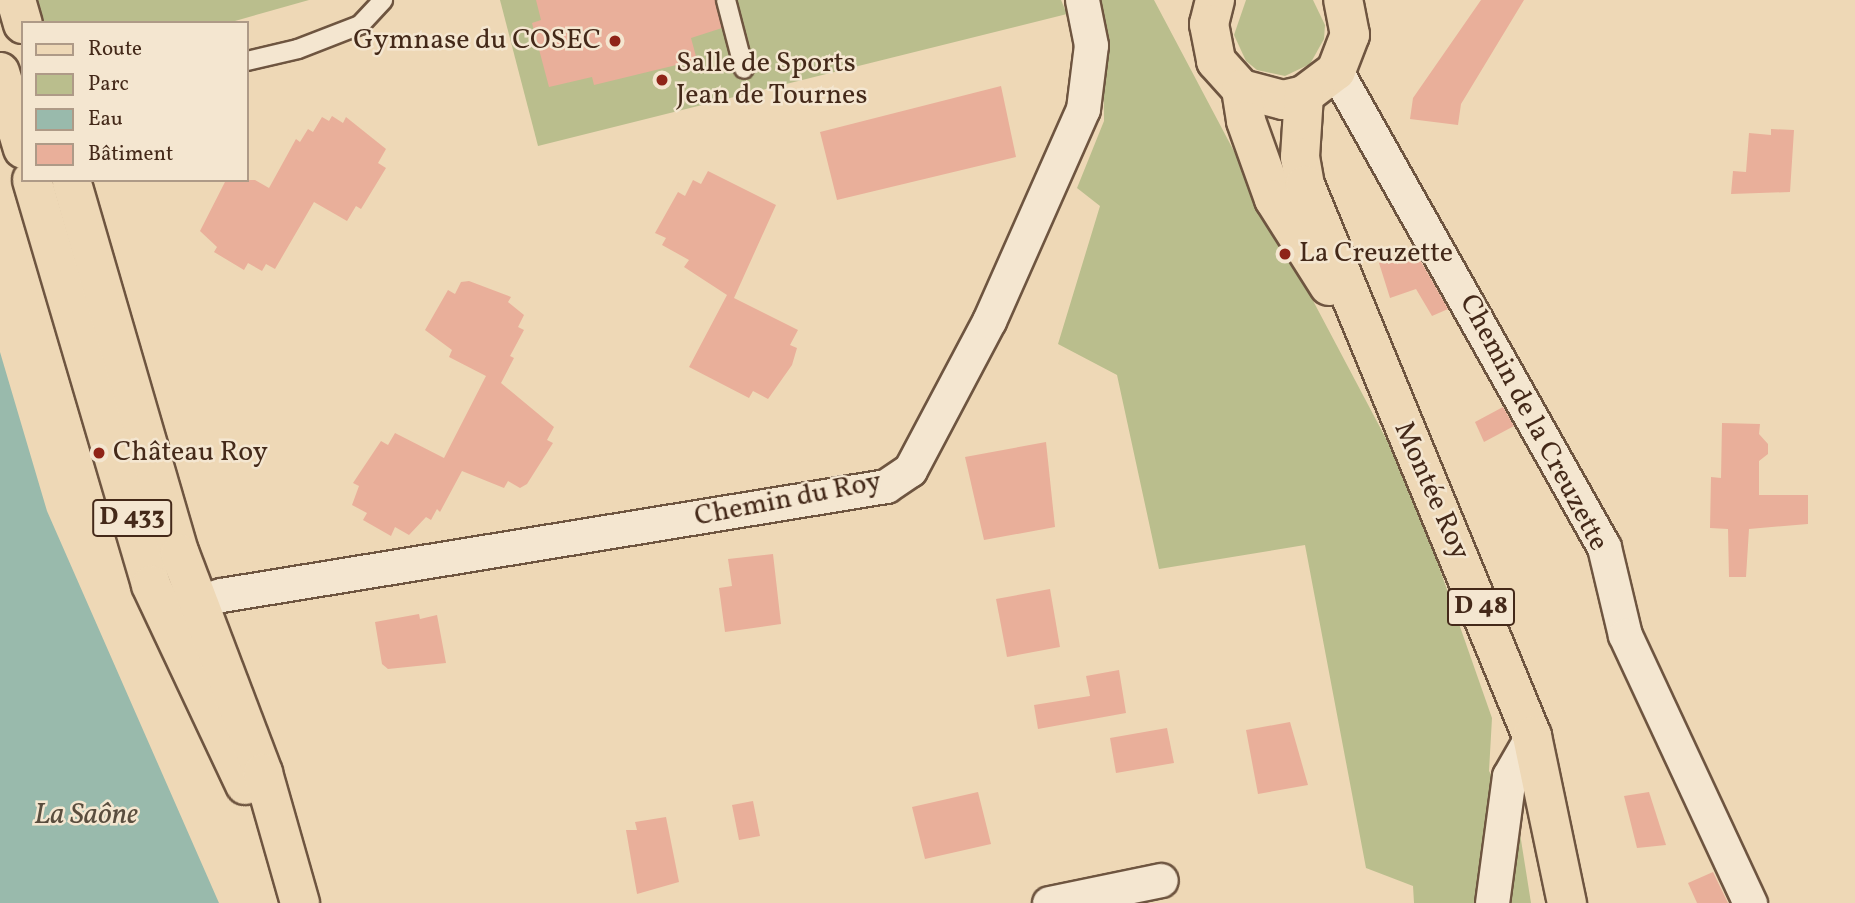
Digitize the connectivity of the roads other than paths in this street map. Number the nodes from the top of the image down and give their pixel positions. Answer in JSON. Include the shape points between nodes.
{"nodes":[{"id":1,"x":16,"y":0,"type":"edge"},
{"id":2,"x":383,"y":0,"type":"edge"},
{"id":3,"x":726,"y":0,"type":"edge"},
{"id":4,"x":1082,"y":0,"type":"edge"},
{"id":5,"x":1343,"y":0,"type":"edge"},
{"id":6,"x":1205,"y":8,"type":"edge"},
{"id":7,"x":22,"y":21,"type":"edge"},
{"id":8,"x":248,"y":61,"type":"edge"},
{"id":9,"x":744,"y":69,"type":"dead end"},
{"id":10,"x":1336,"y":71,"type":"junction"},
{"id":11,"x":1241,"y":89,"type":"junction"},
{"id":12,"x":11,"y":95,"type":"edge"},
{"id":13,"x":1304,"y":95,"type":"junction"},
{"id":14,"x":21,"y":140,"type":"edge"},
{"id":15,"x":33,"y":182,"type":"edge"},
{"id":16,"x":72,"y":182,"type":"edge"},
{"id":17,"x":1357,"y":323,"type":"junction"},
{"id":18,"x":199,"y":602,"type":"junction"},
{"id":19,"x":162,"y":613,"type":"junction"},
{"id":20,"x":1532,"y":736,"type":"junction"},
{"id":21,"x":277,"y":837,"type":"junction"},
{"id":22,"x":1161,"y":880,"type":"dead end"},
{"id":23,"x":300,"y":903,"type":"edge"},
{"id":24,"x":1049,"y":903,"type":"edge"},
{"id":25,"x":1492,"y":903,"type":"edge"},
{"id":26,"x":1567,"y":903,"type":"edge"},
{"id":27,"x":1750,"y":903,"type":"edge"}],
"edges":[{"from":1,"to":7,"type":"main road"},
{"from":2,"to":8,"type":"lane","via":[[359,25],[298,49]]},
{"from":3,"to":9,"type":"lane"},
{"from":4,"to":18,"type":"street","name":"Chemin du Roy","via":[[1091,45],[1083,108],[989,321],[910,470],[886,486]]},
{"from":5,"to":10,"type":"main road","via":[[1350,35]]},
{"from":6,"to":11,"type":"main road","via":[[1216,61]]},
{"from":10,"to":13,"type":"main road"},
{"from":10,"to":27,"type":"street","name":"Chemin de la Creuzette","via":[[1604,547],[1625,635]]},
{"from":11,"to":13,"type":"main road","via":[[1261,97]]},
{"from":11,"to":17,"type":"main road","number":"D 48","via":[[1246,121],[1274,199],[1296,240]]},
{"from":12,"to":14,"type":"main road"},
{"from":13,"to":17,"type":"main road","number":"D 48","via":[[1300,157],[1305,186]]},
{"from":15,"to":19,"type":"main road","number":"D 433"},
{"from":16,"to":18,"type":"main road","number":"D 433"},
{"from":17,"to":20,"type":"main road","name":"Montée Roy","number":"D 48","via":[[1457,547]]},
{"from":18,"to":19,"type":"street","name":"Chemin du Roy"},
{"from":18,"to":21,"type":"main road","number":"D 433","via":[[263,773]]},
{"from":19,"to":21,"type":"main road","number":"D 433","via":[[240,778]]},
{"from":20,"to":25,"type":"street","via":[[1509,776]]},
{"from":20,"to":26,"type":"main road","name":"Montée Roy","number":"D 48"},
{"from":21,"to":23,"type":"main road","number":"D 433"},
{"from":22,"to":24,"type":"street"}]}
